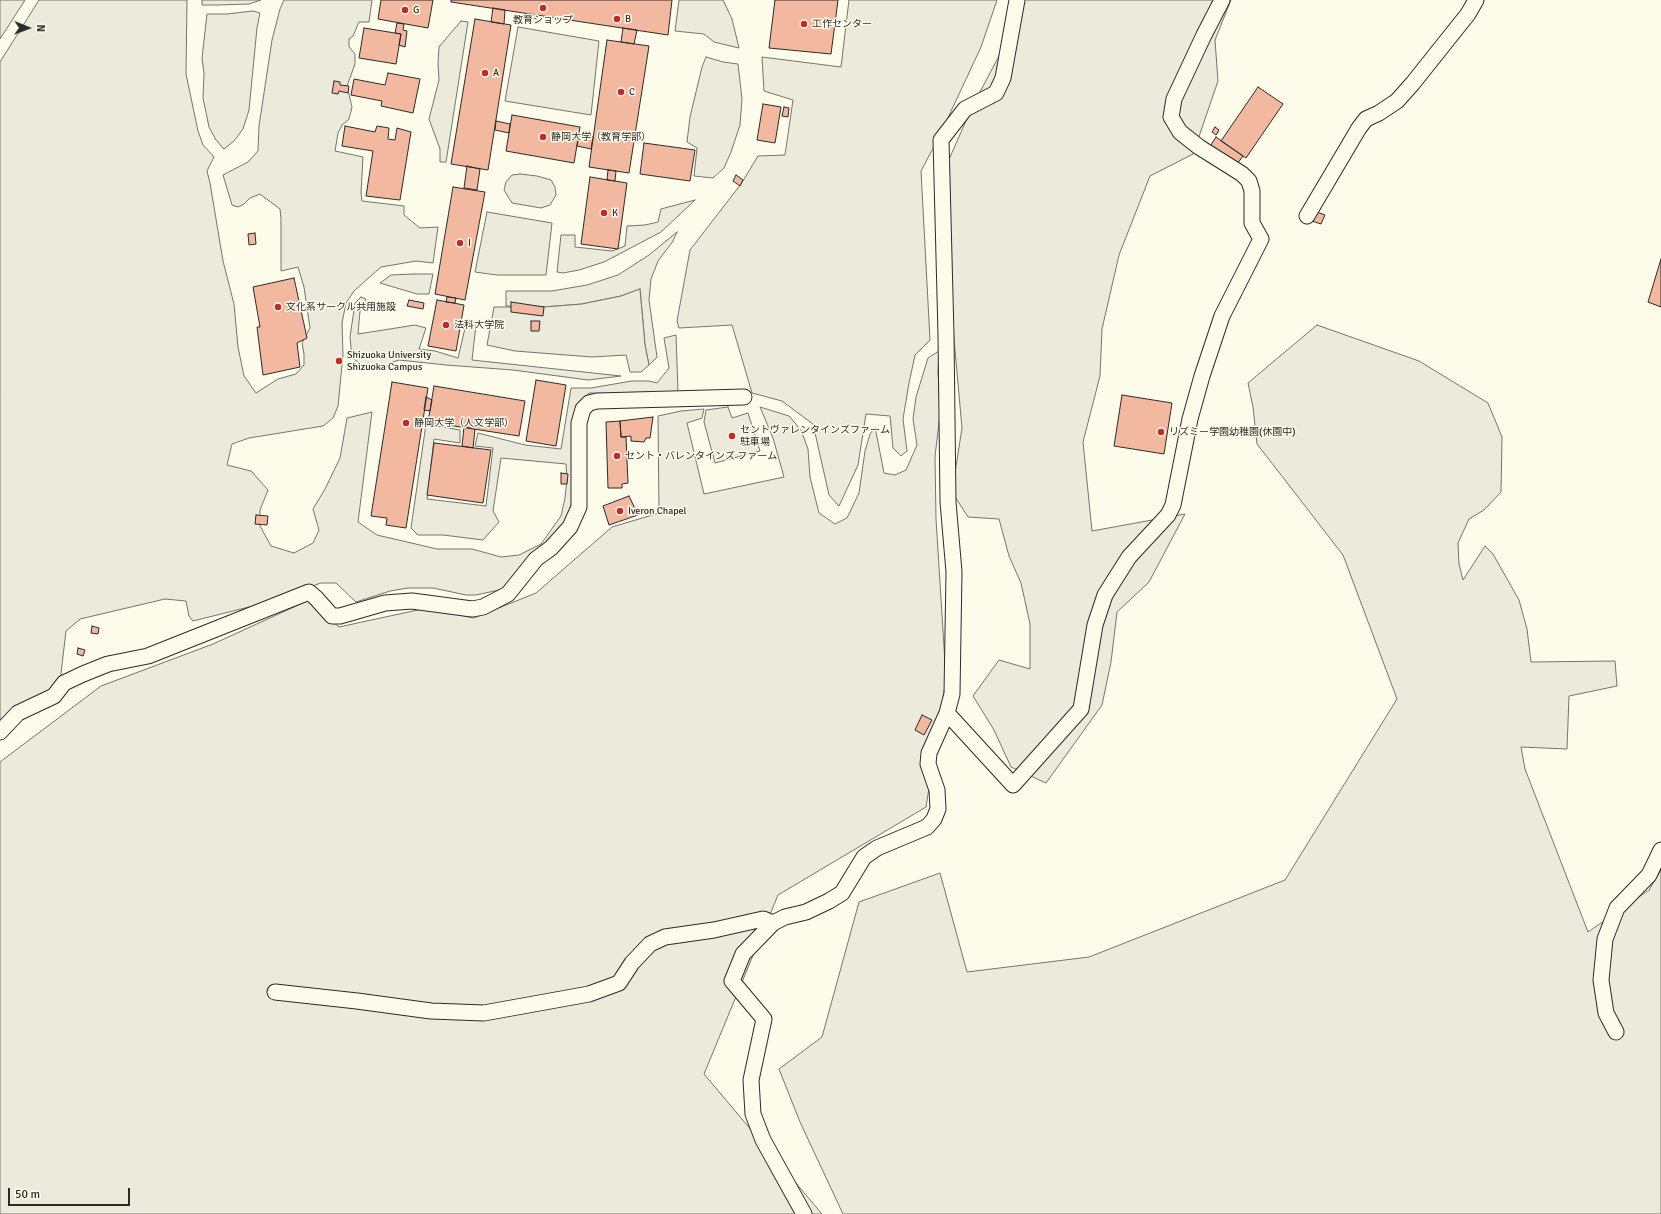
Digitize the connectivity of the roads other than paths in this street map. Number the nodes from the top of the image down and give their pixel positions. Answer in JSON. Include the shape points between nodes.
{"nodes":[{"id":1,"x":1018,"y":0,"type":"edge"},
{"id":2,"x":1222,"y":0,"type":"edge"},
{"id":3,"x":1476,"y":0,"type":"edge"},
{"id":4,"x":1307,"y":216,"type":"dead end"},
{"id":5,"x":744,"y":397,"type":"dead end"},
{"id":6,"x":947,"y":713,"type":"junction"},
{"id":7,"x":0,"y":732,"type":"edge"},
{"id":8,"x":1661,"y":850,"type":"edge"},
{"id":9,"x":773,"y":923,"type":"junction"},
{"id":10,"x":275,"y":992,"type":"dead end"},
{"id":11,"x":1616,"y":1032,"type":"dead end"},
{"id":12,"x":804,"y":1214,"type":"edge"}],
"edges":[{"from":1,"to":6,"type":"street","via":[[1003,78],[996,93],[965,109],[941,140],[948,502],[954,572],[952,694]]},
{"from":2,"to":6,"type":"street","via":[[1174,99],[1171,117],[1180,132],[1249,181],[1252,191],[1252,223],[1261,239],[1222,316],[1202,376],[1190,419],[1173,506],[1168,515],[1129,557],[1105,595],[1095,625],[1081,708],[1013,785]]},
{"from":3,"to":4,"type":"street","via":[[1413,83],[1397,100],[1366,119],[1358,128]]},
{"from":5,"to":7,"type":"street","via":[[589,403],[583,409],[579,423],[579,507],[570,527],[551,548],[536,559],[508,594],[483,607],[472,609],[412,601],[385,603],[332,616],[309,592],[148,656],[108,664],[83,674],[64,683],[54,696],[18,713]]},
{"from":6,"to":9,"type":"street","via":[[929,753],[928,764],[937,790],[938,809],[934,819],[927,827],[877,848],[864,857],[842,893],[806,912]]},
{"from":8,"to":11,"type":"street","via":[[1649,875],[1617,908],[1605,939],[1601,980],[1606,1013]]},
{"from":9,"to":10,"type":"street","via":[[762,919],[714,930],[664,937],[650,944],[632,963],[619,983],[589,994],[484,1013],[431,1011]]},
{"from":9,"to":12,"type":"street","via":[[744,954],[732,981],[764,1019],[751,1080],[753,1114],[763,1140]]}]}
